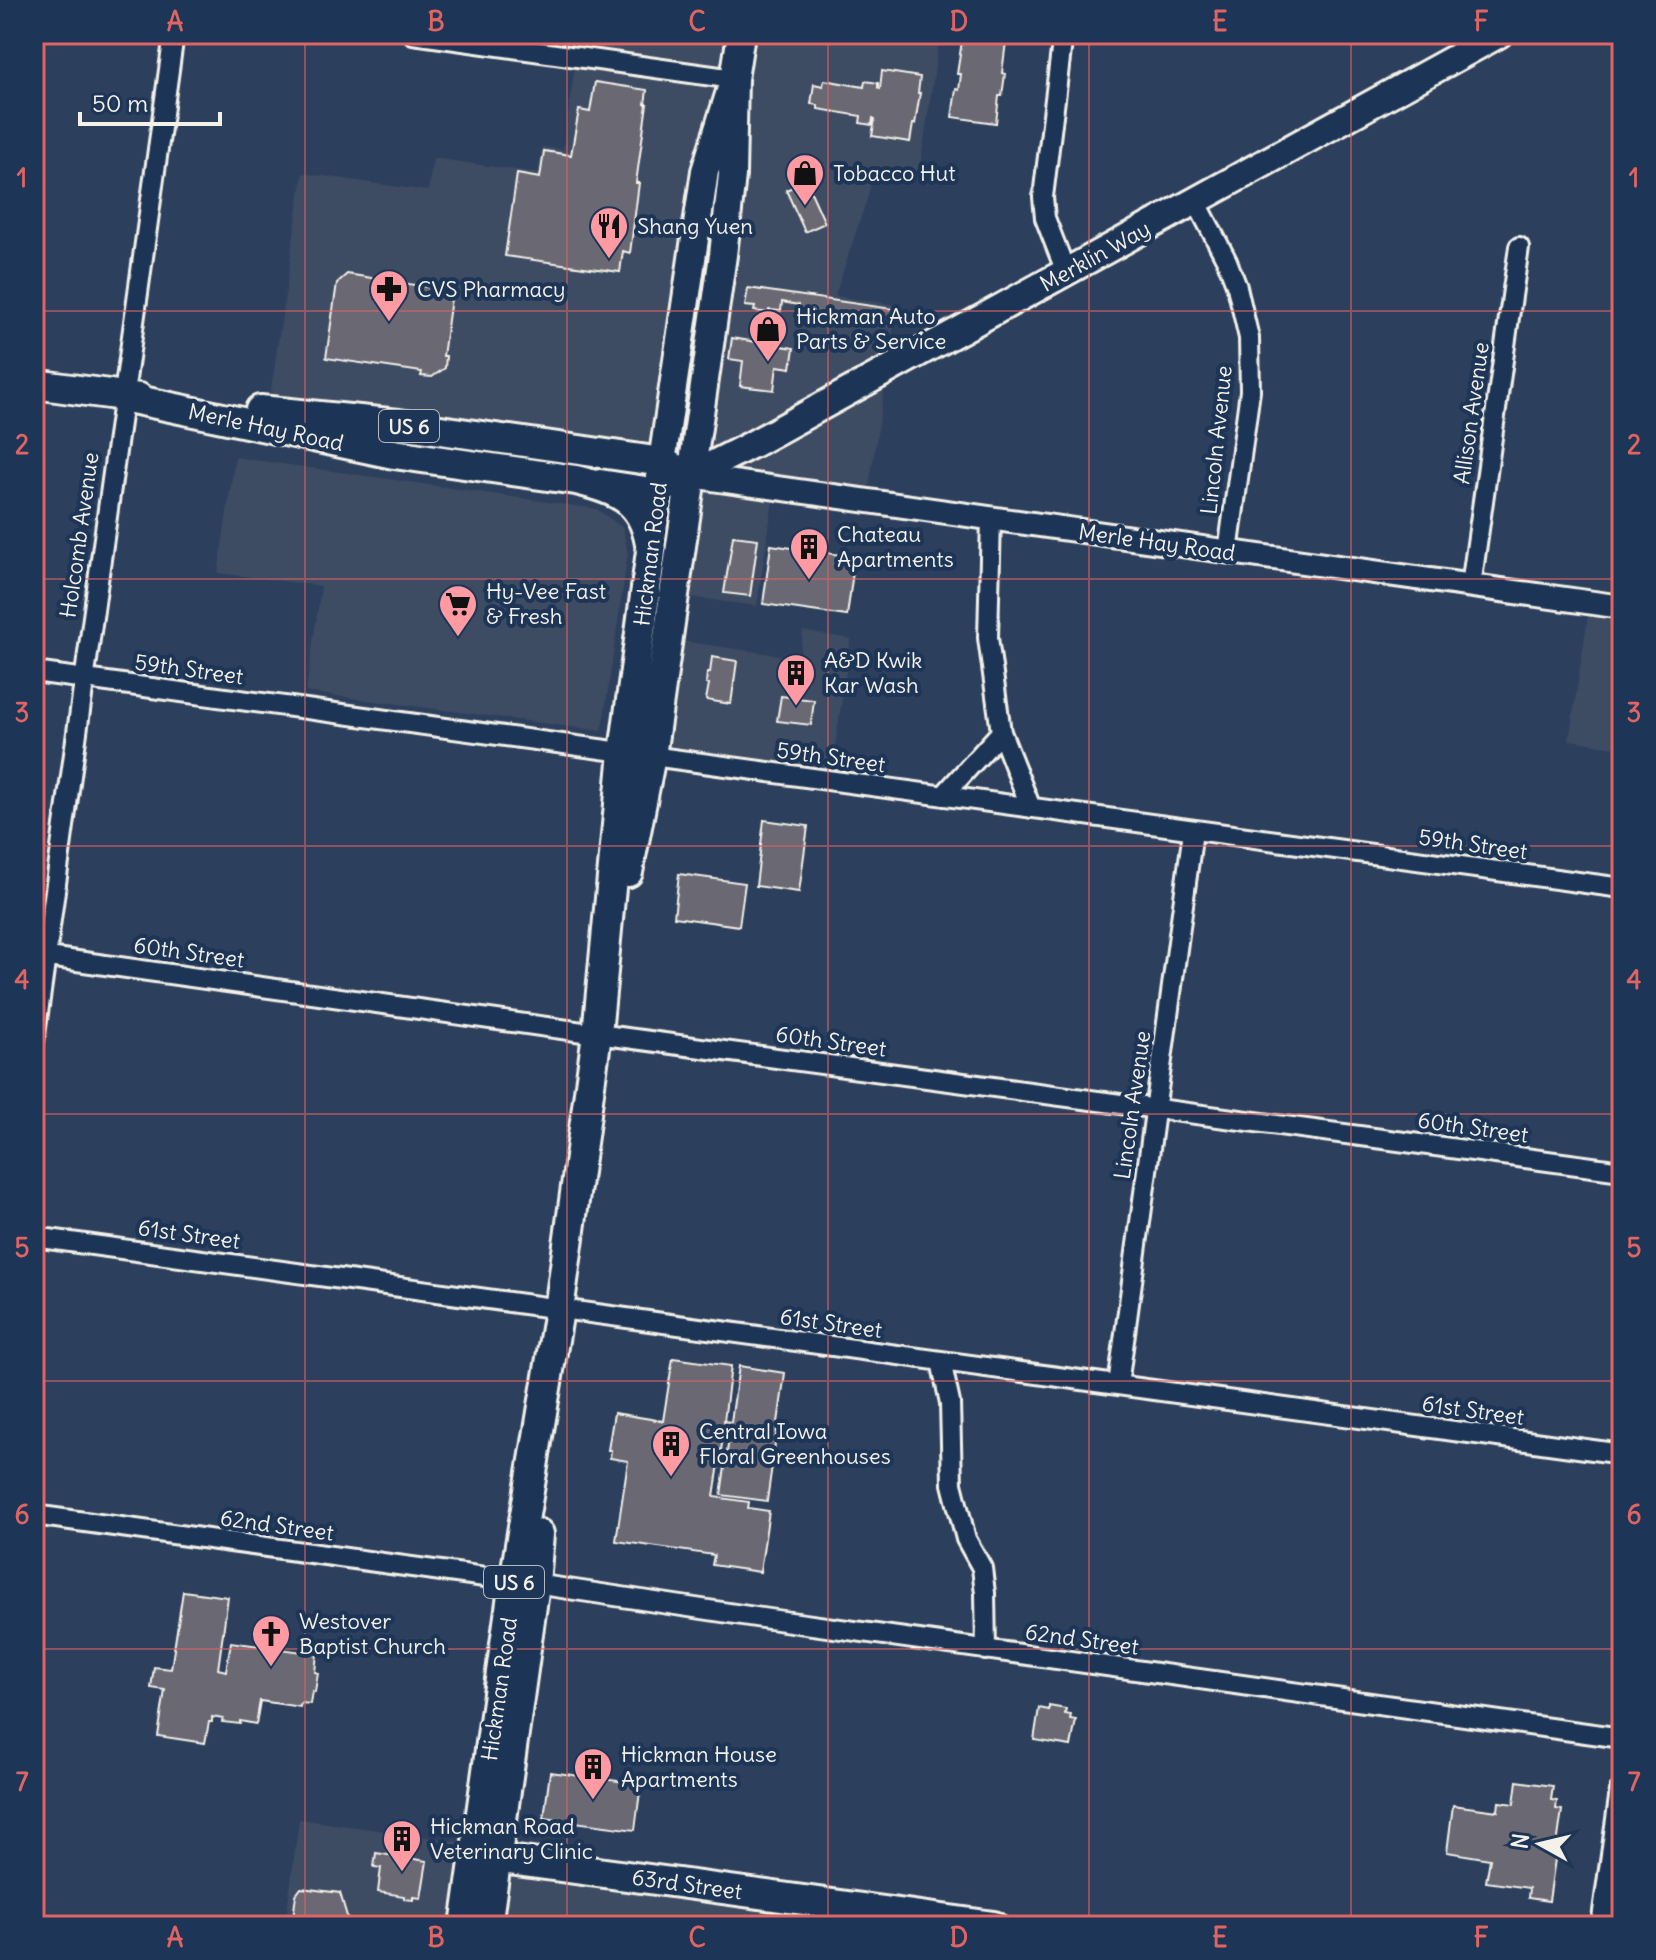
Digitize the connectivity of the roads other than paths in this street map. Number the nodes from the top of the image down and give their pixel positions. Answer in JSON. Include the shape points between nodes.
{"nodes":[{"id":1,"x":174,"y":34,"type":"edge"},
{"id":2,"x":413,"y":34,"type":"edge"},
{"id":3,"x":741,"y":34,"type":"edge"},
{"id":4,"x":1063,"y":34,"type":"edge"},
{"id":5,"x":1499,"y":34,"type":"edge"},
{"id":6,"x":734,"y":79,"type":"junction"},
{"id":7,"x":1196,"y":201,"type":"junction"},
{"id":8,"x":1519,"y":247,"type":"dead end"},
{"id":9,"x":1066,"y":272,"type":"junction"},
{"id":10,"x":34,"y":384,"type":"edge"},
{"id":11,"x":123,"y":397,"type":"junction"},
{"id":12,"x":662,"y":462,"type":"junction"},
{"id":13,"x":691,"y":476,"type":"junction"},
{"id":14,"x":576,"y":480,"type":"junction"},
{"id":15,"x":658,"y":492,"type":"junction"},
{"id":16,"x":991,"y":518,"type":"junction"},
{"id":17,"x":651,"y":551,"type":"junction"},
{"id":18,"x":1228,"y":552,"type":"junction"},
{"id":19,"x":1471,"y":586,"type":"junction"},
{"id":20,"x":1622,"y":607,"type":"edge"},
{"id":21,"x":34,"y":672,"type":"edge"},
{"id":22,"x":83,"y":679,"type":"junction"},
{"id":23,"x":1001,"y":732,"type":"junction"},
{"id":24,"x":637,"y":754,"type":"junction"},
{"id":25,"x":943,"y":796,"type":"junction"},
{"id":26,"x":1031,"y":808,"type":"junction"},
{"id":27,"x":1193,"y":831,"type":"junction"},
{"id":28,"x":1622,"y":888,"type":"edge"},
{"id":29,"x":40,"y":955,"type":"edge"},
{"id":30,"x":597,"y":1034,"type":"junction"},
{"id":31,"x":34,"y":1042,"type":"edge"},
{"id":32,"x":1155,"y":1108,"type":"junction"},
{"id":33,"x":1622,"y":1171,"type":"edge"},
{"id":34,"x":34,"y":1237,"type":"edge"},
{"id":35,"x":559,"y":1310,"type":"junction"},
{"id":36,"x":941,"y":1361,"type":"junction"},
{"id":37,"x":1118,"y":1385,"type":"junction"},
{"id":38,"x":1622,"y":1454,"type":"edge"},
{"id":39,"x":34,"y":1515,"type":"edge"},
{"id":40,"x":525,"y":1583,"type":"junction"},
{"id":41,"x":986,"y":1650,"type":"junction"},
{"id":42,"x":1622,"y":1738,"type":"edge"},
{"id":43,"x":1622,"y":1791,"type":"edge"},
{"id":44,"x":486,"y":1856,"type":"junction"},
{"id":45,"x":465,"y":1926,"type":"edge"},
{"id":46,"x":487,"y":1926,"type":"edge"},
{"id":47,"x":994,"y":1926,"type":"edge"},
{"id":48,"x":1603,"y":1926,"type":"edge"}],
"edges":[{"from":1,"to":11,"type":"street","name":"Holcomb Avenue"},
{"from":2,"to":6,"type":"street"},
{"from":3,"to":6,"type":"main road","name":"Hickman Road"},
{"from":4,"to":9,"type":"street","via":[[1043,197],[1045,218]]},
{"from":5,"to":7,"type":"main road","name":"Merklin Way"},
{"from":6,"to":12,"type":"main road","name":"Hickman Road","via":[[705,171]]},
{"from":6,"to":13,"type":"main road","name":"Hickman Road","via":[[732,175]]},
{"from":7,"to":9,"type":"main road","name":"Merklin Way"},
{"from":7,"to":18,"type":"street","name":"Lincoln Avenue","via":[[1227,261],[1249,338],[1250,391]]},
{"from":8,"to":19,"type":"street","name":"Allison Avenue"},
{"from":9,"to":13,"type":"main road","name":"Merklin Way"},
{"from":10,"to":11,"type":"main road","name":"Merle Hay Road","number":"US 6"},
{"from":11,"to":12,"type":"main road","name":"Merle Hay Road","number":"US 6","via":[[399,424]]},
{"from":11,"to":14,"type":"main road","name":"Merle Hay Road","number":"US 6","via":[[394,454]]},
{"from":11,"to":22,"type":"street","name":"Holcomb Avenue"},
{"from":12,"to":13,"type":"main road","name":"Merle Hay Road","number":"US 6"},
{"from":12,"to":15,"type":"main road","name":"Hickman Road"},
{"from":13,"to":15,"type":"main road"},
{"from":13,"to":16,"type":"street","name":"Merle Hay Road"},
{"from":13,"to":24,"type":"main road","name":"Hickman Road","number":"US 6"},
{"from":14,"to":15,"type":"main road","name":"Merle Hay Road"},
{"from":14,"to":17,"type":"main road","number":"US 6","via":[[603,487],[634,506],[648,531]]},
{"from":15,"to":17,"type":"main road","name":"Hickman Road"},
{"from":16,"to":18,"type":"street","name":"Merle Hay Road"},
{"from":16,"to":23,"type":"street","via":[[988,638]]},
{"from":17,"to":24,"type":"main road","name":"Hickman Road","number":"US 6"},
{"from":18,"to":19,"type":"street","name":"Merle Hay Road"},
{"from":19,"to":20,"type":"street","name":"Merle Hay Road"},
{"from":21,"to":22,"type":"street","name":"59th Street"},
{"from":22,"to":24,"type":"street","name":"59th Street"},
{"from":22,"to":29,"type":"street","name":"Holcomb Avenue"},
{"from":23,"to":25,"type":"street"},
{"from":23,"to":26,"type":"street"},
{"from":24,"to":25,"type":"street","name":"59th Street"},
{"from":24,"to":30,"type":"main road","name":"Hickman Road","number":"US 6"},
{"from":25,"to":26,"type":"street","name":"59th Street"},
{"from":26,"to":27,"type":"street","name":"59th Street"},
{"from":27,"to":28,"type":"street","name":"59th Street"},
{"from":27,"to":32,"type":"street","name":"Lincoln Avenue"},
{"from":29,"to":30,"type":"street","name":"60th Street"},
{"from":29,"to":31,"type":"street","name":"Holcomb Avenue"},
{"from":30,"to":32,"type":"street","name":"60th Street"},
{"from":30,"to":35,"type":"main road","name":"Hickman Road","number":"US 6"},
{"from":32,"to":33,"type":"street","name":"60th Street"},
{"from":32,"to":37,"type":"street","name":"Lincoln Avenue"},
{"from":34,"to":35,"type":"street","name":"61st Street"},
{"from":35,"to":36,"type":"street","name":"61st Street"},
{"from":35,"to":40,"type":"main road","name":"Hickman Road","number":"US 6"},
{"from":36,"to":37,"type":"street","name":"61st Street"},
{"from":36,"to":41,"type":"street","via":[[950,1403],[952,1484],[966,1539],[982,1568]]},
{"from":37,"to":38,"type":"street","name":"61st Street"},
{"from":39,"to":40,"type":"street","name":"62nd Street"},
{"from":40,"to":41,"type":"street","name":"62nd Street"},
{"from":40,"to":44,"type":"main road","name":"Hickman Road","number":"US 6"},
{"from":41,"to":42,"type":"street","name":"62nd Street"},
{"from":43,"to":48,"type":"street"},
{"from":44,"to":45,"type":"main road","name":"Hickman Road","number":"US 6"},
{"from":44,"to":46,"type":"main road","name":"Hickman Road","number":"US 6"},
{"from":44,"to":47,"type":"main road","name":"63rd Street"}]}
